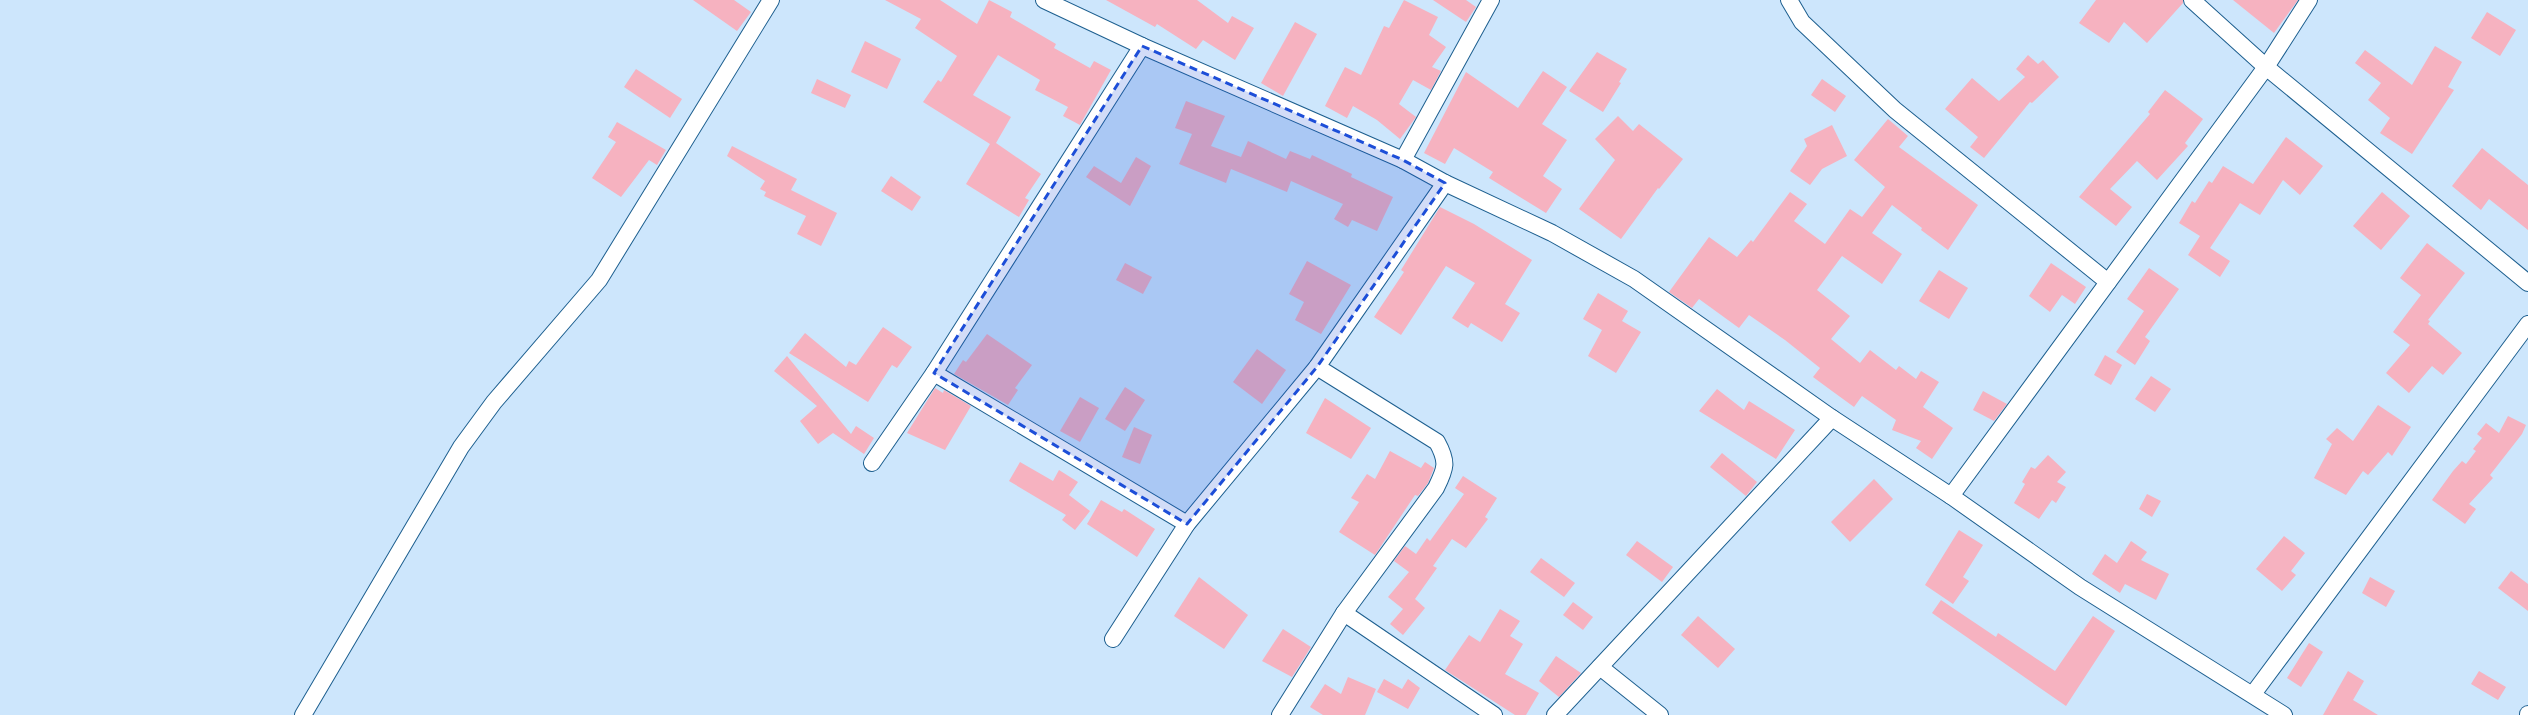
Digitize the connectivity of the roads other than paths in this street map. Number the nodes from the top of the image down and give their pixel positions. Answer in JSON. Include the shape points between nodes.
{"nodes":[{"id":1,"x":771,"y":0,"type":"edge"},
{"id":2,"x":1044,"y":0,"type":"edge"},
{"id":3,"x":1492,"y":0,"type":"edge"},
{"id":4,"x":1789,"y":0,"type":"edge"},
{"id":5,"x":2192,"y":0,"type":"edge"},
{"id":6,"x":2309,"y":0,"type":"edge"},
{"id":7,"x":1142,"y":46,"type":"junction"},
{"id":8,"x":2266,"y":67,"type":"junction"},
{"id":9,"x":1403,"y":160,"type":"junction"},
{"id":10,"x":1445,"y":183,"type":"junction"},
{"id":11,"x":2108,"y":282,"type":"junction"},
{"id":12,"x":2528,"y":283,"type":"edge"},
{"id":13,"x":2528,"y":324,"type":"edge"},
{"id":14,"x":1317,"y":367,"type":"junction"},
{"id":15,"x":934,"y":373,"type":"junction"},
{"id":16,"x":1832,"y":418,"type":"junction"},
{"id":17,"x":872,"y":463,"type":"dead end"},
{"id":18,"x":1951,"y":496,"type":"junction"},
{"id":19,"x":1187,"y":524,"type":"junction"},
{"id":20,"x":1344,"y":613,"type":"junction"},
{"id":21,"x":1113,"y":639,"type":"dead end"},
{"id":22,"x":1600,"y":667,"type":"junction"},
{"id":23,"x":2253,"y":694,"type":"junction"},
{"id":24,"x":303,"y":715,"type":"edge"},
{"id":25,"x":1280,"y":715,"type":"edge"},
{"id":26,"x":1494,"y":715,"type":"edge"},
{"id":27,"x":1556,"y":715,"type":"edge"},
{"id":28,"x":1660,"y":715,"type":"edge"},
{"id":29,"x":2284,"y":715,"type":"edge"}],
"edges":[{"from":1,"to":24,"type":"street","via":[[599,280],[494,402],[462,446]]},
{"from":2,"to":7,"type":"street"},
{"from":3,"to":9,"type":"street"},
{"from":4,"to":11,"type":"street","via":[[1802,22],[1895,110]]},
{"from":5,"to":8,"type":"street"},
{"from":6,"to":8,"type":"street"},
{"from":7,"to":9,"type":"street"},
{"from":7,"to":15,"type":"street"},
{"from":8,"to":11,"type":"street"},
{"from":8,"to":12,"type":"street"},
{"from":9,"to":10,"type":"street"},
{"from":10,"to":14,"type":"street"},
{"from":10,"to":16,"type":"street","via":[[1552,233],[1634,279]]},
{"from":11,"to":18,"type":"street"},
{"from":13,"to":23,"type":"street"},
{"from":14,"to":19,"type":"street"},
{"from":14,"to":20,"type":"street","via":[[1437,442],[1445,457],[1444,471],[1436,488]]},
{"from":15,"to":17,"type":"street"},
{"from":15,"to":19,"type":"street"},
{"from":16,"to":18,"type":"street"},
{"from":16,"to":22,"type":"street"},
{"from":18,"to":23,"type":"street","via":[[2080,587]]},
{"from":19,"to":21,"type":"street"},
{"from":20,"to":25,"type":"street"},
{"from":20,"to":26,"type":"street"},
{"from":22,"to":27,"type":"street"},
{"from":22,"to":28,"type":"street"},
{"from":23,"to":29,"type":"street"}]}
